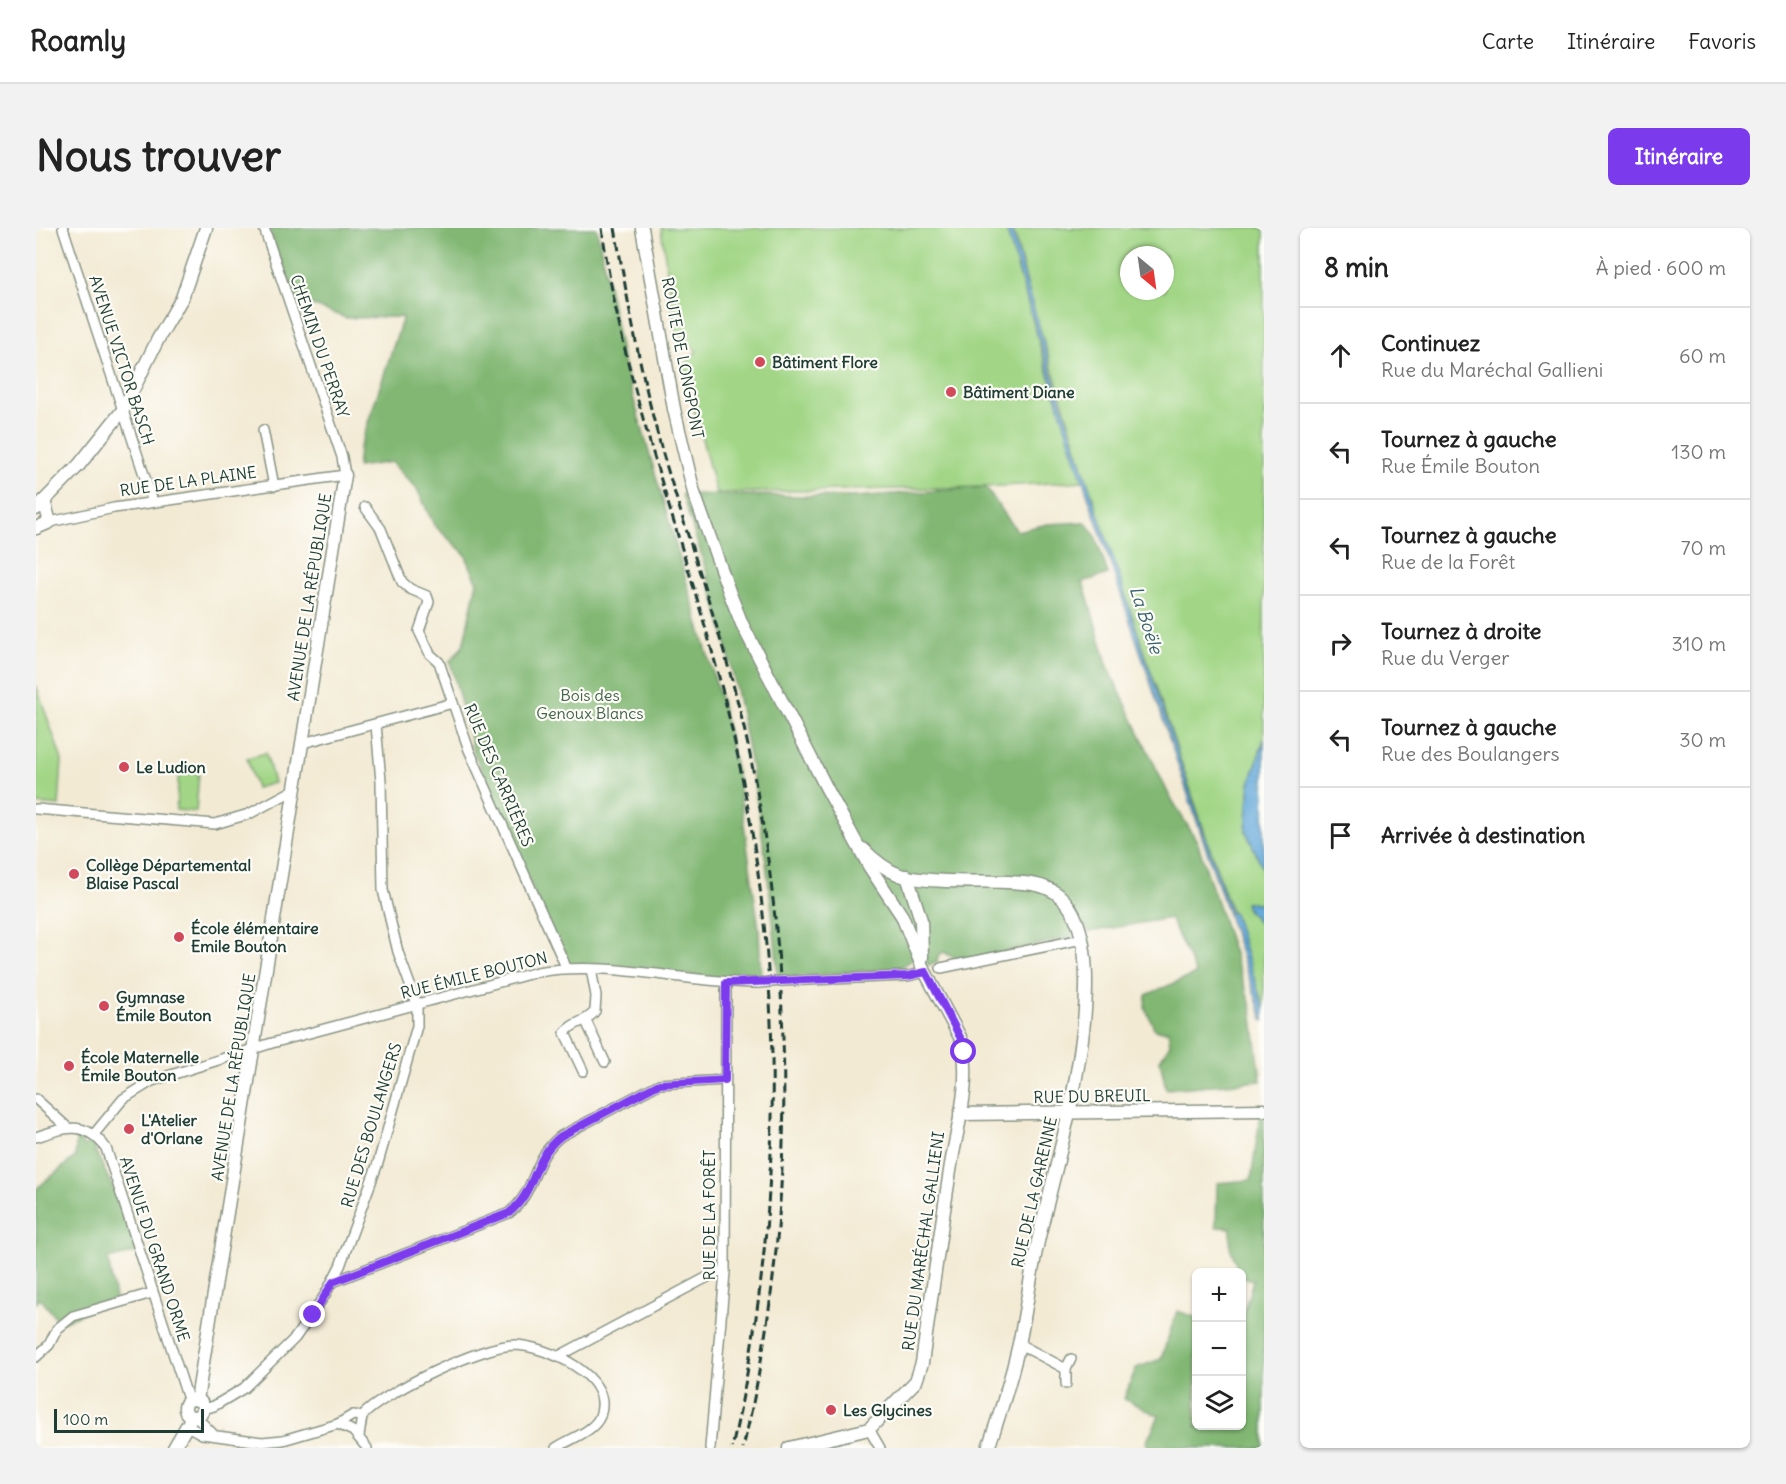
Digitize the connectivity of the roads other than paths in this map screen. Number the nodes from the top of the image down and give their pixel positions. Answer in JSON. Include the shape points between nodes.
{"nodes":[{"id":1,"x":63,"y":228,"type":"edge"},
{"id":2,"x":206,"y":228,"type":"edge"},
{"id":3,"x":264,"y":228,"type":"edge"},
{"id":4,"x":642,"y":228,"type":"edge"},
{"id":5,"x":123,"y":410,"type":"junction"},
{"id":6,"x":263,"y":430,"type":"dead end"},
{"id":7,"x":345,"y":475,"type":"junction"},
{"id":8,"x":273,"y":486,"type":"junction"},
{"id":9,"x":153,"y":502,"type":"junction"},
{"id":10,"x":40,"y":505,"type":"edge"},
{"id":11,"x":365,"y":507,"type":"dead end"},
{"id":12,"x":50,"y":522,"type":"junction"},
{"id":13,"x":36,"y":528,"type":"edge"},
{"id":14,"x":453,"y":703,"type":"junction"},
{"id":15,"x":376,"y":725,"type":"junction"},
{"id":16,"x":303,"y":743,"type":"junction"},
{"id":17,"x":294,"y":790,"type":"junction"},
{"id":18,"x":36,"y":809,"type":"edge"},
{"id":19,"x":854,"y":839,"type":"junction"},
{"id":20,"x":904,"y":876,"type":"junction"},
{"id":21,"x":890,"y":895,"type":"junction"},
{"id":22,"x":1082,"y":939,"type":"junction"},
{"id":23,"x":566,"y":967,"type":"junction"},
{"id":24,"x":941,"y":968,"type":"dead end"},
{"id":25,"x":591,"y":969,"type":"junction"},
{"id":26,"x":924,"y":969,"type":"junction"},
{"id":27,"x":726,"y":983,"type":"junction"},
{"id":28,"x":417,"y":1004,"type":"junction"},
{"id":29,"x":586,"y":1021,"type":"junction"},
{"id":30,"x":255,"y":1049,"type":"junction"},
{"id":31,"x":605,"y":1062,"type":"dead end"},
{"id":32,"x":583,"y":1071,"type":"dead end"},
{"id":33,"x":725,"y":1080,"type":"junction"},
{"id":34,"x":36,"y":1099,"type":"edge"},
{"id":35,"x":1262,"y":1110,"type":"edge"},
{"id":36,"x":960,"y":1114,"type":"junction"},
{"id":37,"x":1070,"y":1114,"type":"junction"},
{"id":38,"x":68,"y":1128,"type":"junction"},
{"id":39,"x":95,"y":1133,"type":"junction"},
{"id":40,"x":36,"y":1137,"type":"edge"},
{"id":41,"x":724,"y":1272,"type":"junction"},
{"id":42,"x":333,"y":1282,"type":"junction"},
{"id":43,"x":152,"y":1293,"type":"junction"},
{"id":44,"x":1019,"y":1344,"type":"junction"},
{"id":45,"x":559,"y":1356,"type":"junction"},
{"id":46,"x":36,"y":1357,"type":"edge"},
{"id":47,"x":1071,"y":1359,"type":"dead end"},
{"id":48,"x":1066,"y":1369,"type":"junction"},
{"id":49,"x":1066,"y":1384,"type":"dead end"},
{"id":50,"x":194,"y":1412,"type":"junction"},
{"id":51,"x":362,"y":1416,"type":"junction"},
{"id":52,"x":338,"y":1424,"type":"junction"},
{"id":53,"x":869,"y":1429,"type":"junction"},
{"id":54,"x":359,"y":1436,"type":"junction"},
{"id":55,"x":174,"y":1448,"type":"edge"},
{"id":56,"x":367,"y":1448,"type":"edge"},
{"id":57,"x":556,"y":1448,"type":"edge"},
{"id":58,"x":710,"y":1448,"type":"edge"},
{"id":59,"x":789,"y":1448,"type":"edge"},
{"id":60,"x":880,"y":1448,"type":"edge"},
{"id":61,"x":988,"y":1448,"type":"edge"}],
"edges":[{"from":1,"to":5,"type":"street","name":"AVENUE VICTOR BASCH"},
{"from":2,"to":5,"type":"main road","via":[[182,298]]},
{"from":3,"to":7,"type":"street","name":"CHEMIN DU PERRAY"},
{"from":4,"to":19,"type":"main road","name":"ROUTE DE LONGPONT","via":[[668,377],[694,493],[742,624]]},
{"from":5,"to":9,"type":"street","name":"AVENUE VICTOR BASCH"},
{"from":5,"to":10,"type":"main road","via":[[79,465]]},
{"from":6,"to":8,"type":"street"},
{"from":7,"to":8,"type":"street","name":"RUE DE LA PLAINE"},
{"from":7,"to":16,"type":"main road","name":"AVENUE DE LA RÉPUBLIQUE"},
{"from":8,"to":9,"type":"street","name":"RUE DE LA PLAINE"},
{"from":9,"to":12,"type":"street","name":"RUE DE LA PLAINE"},
{"from":10,"to":12,"type":"main road"},
{"from":11,"to":14,"type":"street","via":[[381,529],[402,582],[427,596],[429,602],[419,631],[430,654],[439,662]]},
{"from":12,"to":13,"type":"main road","name":"RUE DE LA PLAINE"},
{"from":14,"to":15,"type":"street","name":"RUE DES CARRIÈRES"},
{"from":14,"to":23,"type":"street","name":"RUE DES CARRIÈRES","via":[[469,750]]},
{"from":15,"to":16,"type":"street","name":"RUE DES CARRIÈRES"},
{"from":15,"to":28,"type":"street","via":[[383,890],[398,952]]},
{"from":16,"to":17,"type":"main road","name":"AVENUE DE LA RÉPUBLIQUE"},
{"from":17,"to":18,"type":"street","via":[[249,814],[215,824]]},
{"from":17,"to":30,"type":"main road","name":"AVENUE DE LA RÉPUBLIQUE"},
{"from":19,"to":20,"type":"main road","name":"RUE DE LA GARENNE","via":[[882,865]]},
{"from":19,"to":21,"type":"main road","name":"RUE DU MARÉCHAL GALLIENI"},
{"from":20,"to":21,"type":"main road"},
{"from":20,"to":22,"type":"main road","name":"RUE DE LA GARENNE","via":[[1026,883],[1047,888],[1070,908]]},
{"from":20,"to":26,"type":"main road","name":"RUE DU MARÉCHAL GALLIENI","via":[[921,920]]},
{"from":21,"to":26,"type":"main road","name":"RUE DU MARÉCHAL GALLIENI"},
{"from":22,"to":24,"type":"street"},
{"from":22,"to":37,"type":"main road","name":"RUE DE LA GARENNE","via":[[1085,1015]]},
{"from":23,"to":25,"type":"street","name":"RUE ÉMILE BOUTON"},
{"from":23,"to":28,"type":"street","name":"RUE ÉMILE BOUTON"},
{"from":25,"to":27,"type":"street","name":"RUE ÉMILE BOUTON"},
{"from":25,"to":29,"type":"street","via":[[596,1005]]},
{"from":26,"to":27,"type":"street","name":"RUE ÉMILE BOUTON","bridge":true,"via":[[908,976]]},
{"from":26,"to":36,"type":"main road","name":"RUE DU MARÉCHAL GALLIENI","via":[[961,1039],[966,1067]]},
{"from":27,"to":33,"type":"street","name":"RUE DE LA FORÊT"},
{"from":28,"to":30,"type":"street","name":"RUE ÉMILE BOUTON"},
{"from":28,"to":42,"type":"street","name":"RUE DES BOULANGERS","via":[[417,1026],[378,1163]]},
{"from":29,"to":31,"type":"street"},
{"from":29,"to":32,"type":"street","via":[[567,1028],[565,1033]]},
{"from":30,"to":39,"type":"street","name":"RUE ÉMILE BOUTON","via":[[143,1085],[123,1099]]},
{"from":30,"to":50,"type":"main road","name":"AVENUE DE LA RÉPUBLIQUE"},
{"from":33,"to":41,"type":"street","name":"RUE DE LA FORÊT"},
{"from":33,"to":42,"type":"street","via":[[659,1084],[548,1146],[527,1195],[509,1213]]},
{"from":34,"to":38,"type":"street"},
{"from":35,"to":37,"type":"main road","name":"RUE DU BREUIL"},
{"from":36,"to":37,"type":"main road","name":"RUE DU BREUIL"},
{"from":36,"to":53,"type":"main road","name":"RUE DU MARÉCHAL GALLIENI","via":[[922,1363],[916,1381]]},
{"from":37,"to":44,"type":"main road","name":"RUE DE LA GARENNE","via":[[1039,1236]]},
{"from":38,"to":39,"type":"street"},
{"from":38,"to":40,"type":"street"},
{"from":39,"to":43,"type":"street","name":"AVENUE DU GRAND ORME","via":[[111,1157]]},
{"from":41,"to":45,"type":"street","via":[[717,1272]]},
{"from":41,"to":58,"type":"street","name":"RUE DE LA FORÊT"},
{"from":42,"to":50,"type":"street","name":"RUE DES BOULANGERS","via":[[295,1338],[244,1388],[214,1406]]},
{"from":43,"to":46,"type":"street","via":[[74,1316],[57,1329],[49,1345]]},
{"from":43,"to":50,"type":"street","name":"AVENUE DU GRAND ORME"},
{"from":44,"to":48,"type":"street"},
{"from":44,"to":61,"type":"main road","name":"RUE DE LA GARENNE"},
{"from":45,"to":51,"type":"street","via":[[514,1346],[490,1350],[390,1393]]},
{"from":45,"to":57,"type":"street","via":[[577,1366],[590,1380],[601,1408],[593,1425]]},
{"from":47,"to":48,"type":"street"},
{"from":48,"to":49,"type":"street"},
{"from":50,"to":52,"type":"street","via":[[193,1431],[272,1442]]},
{"from":50,"to":55,"type":"main road"},
{"from":51,"to":52,"type":"street","via":[[353,1415]]},
{"from":51,"to":54,"type":"street"},
{"from":52,"to":54,"type":"street"},
{"from":53,"to":59,"type":"main road"},
{"from":53,"to":60,"type":"street"},
{"from":54,"to":56,"type":"street"}]}
